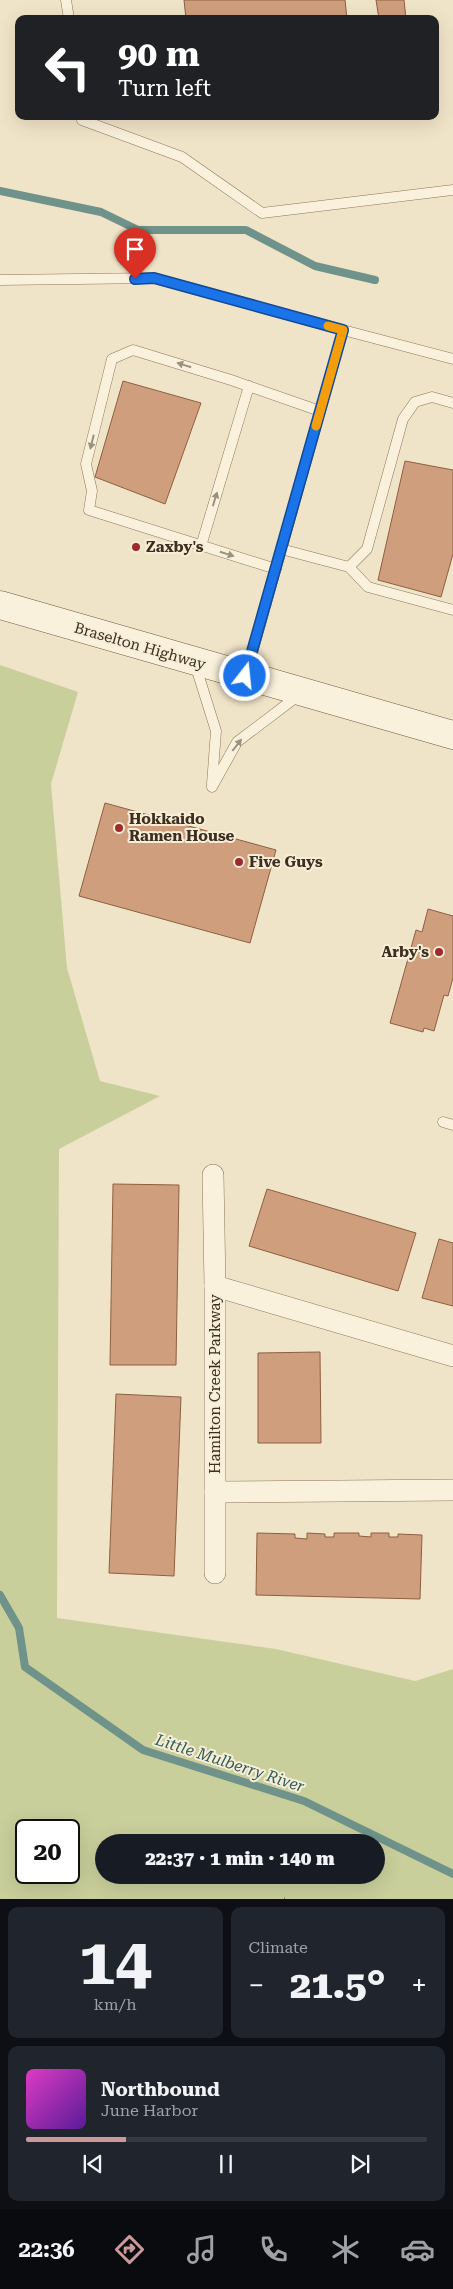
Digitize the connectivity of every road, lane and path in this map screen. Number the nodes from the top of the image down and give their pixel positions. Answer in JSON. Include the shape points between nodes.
{"nodes":[{"id":1,"x":66,"y":0,"type":"edge"},
{"id":2,"x":68,"y":15,"type":"edge"},
{"id":3,"x":82,"y":120,"type":"edge"},
{"id":4,"x":453,"y":190,"type":"edge"},
{"id":5,"x":0,"y":280,"type":"edge"},
{"id":6,"x":343,"y":330,"type":"junction"},
{"id":7,"x":453,"y":359,"type":"edge"},
{"id":8,"x":249,"y":386,"type":"junction"},
{"id":9,"x":453,"y":403,"type":"edge"},
{"id":10,"x":320,"y":411,"type":"junction"},
{"id":11,"x":201,"y":546,"type":"junction"},
{"id":12,"x":281,"y":549,"type":"junction"},
{"id":13,"x":349,"y":567,"type":"junction"},
{"id":14,"x":276,"y":570,"type":"junction"},
{"id":15,"x":0,"y":606,"type":"edge"},
{"id":16,"x":453,"y":610,"type":"edge"},
{"id":17,"x":194,"y":661,"type":"junction"},
{"id":18,"x":245,"y":676,"type":"junction"},
{"id":19,"x":304,"y":692,"type":"junction"},
{"id":20,"x":453,"y":736,"type":"edge"},
{"id":21,"x":213,"y":1176,"type":"dead end"},
{"id":22,"x":215,"y":1286,"type":"junction"},
{"id":23,"x":453,"y":1356,"type":"edge"},
{"id":24,"x":453,"y":1490,"type":"edge"},
{"id":25,"x":216,"y":1492,"type":"junction"},
{"id":26,"x":215,"y":1573,"type":"dead end"}],
"edges":[{"from":1,"to":2,"type":"lane"},
{"from":3,"to":4,"type":"lane","via":[[182,157],[262,213]]},
{"from":5,"to":6,"type":"lane","via":[[154,278]]},
{"from":6,"to":7,"type":"lane"},
{"from":6,"to":10,"type":"lane"},
{"from":8,"to":10,"type":"lane"},
{"from":11,"to":8,"type":"lane","one_way":true},
{"from":8,"to":11,"type":"lane","one_way":true,"via":[[133,350],[112,358],[86,464],[92,491],[89,510]]},
{"from":9,"to":13,"type":"lane","via":[[432,397],[415,402],[404,419],[367,549]]},
{"from":10,"to":12,"type":"lane"},
{"from":11,"to":14,"type":"lane","one_way":true},
{"from":12,"to":13,"type":"lane"},
{"from":12,"to":14,"type":"lane"},
{"from":13,"to":16,"type":"lane","via":[[368,587]]},
{"from":14,"to":18,"type":"lane"},
{"from":15,"to":17,"type":"main road","name":"Braselton Highway"},
{"from":17,"to":18,"type":"main road","name":"Braselton Highway"},
{"from":17,"to":19,"type":"lane","one_way":true,"via":[[216,731],[212,787],[237,742]]},
{"from":18,"to":19,"type":"main road","name":"Braselton Highway"},
{"from":19,"to":20,"type":"main road","name":"Braselton Highway"},
{"from":21,"to":22,"type":"street"},
{"from":22,"to":23,"type":"street","name":"Hamilton Creek Parkway"},
{"from":22,"to":25,"type":"street","name":"Hamilton Creek Parkway"},
{"from":24,"to":25,"type":"street","name":"Hamilton Creek Parkway"},
{"from":25,"to":26,"type":"street"}]}
